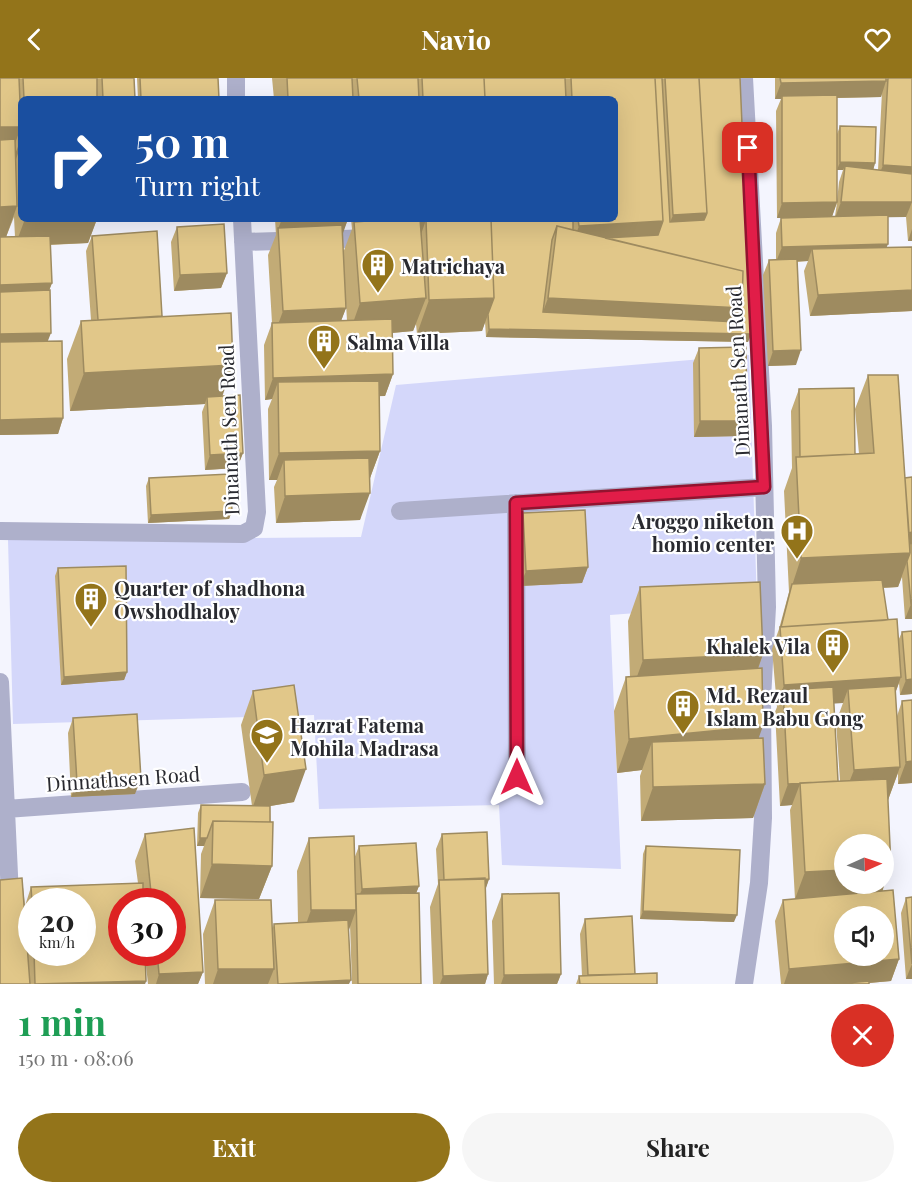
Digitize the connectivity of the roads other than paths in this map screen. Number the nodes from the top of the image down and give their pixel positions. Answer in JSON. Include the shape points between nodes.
{"nodes":[{"id":1,"x":236,"y":78,"type":"edge"},
{"id":2,"x":744,"y":78,"type":"edge"},
{"id":3,"x":236,"y":96,"type":"edge"},
{"id":4,"x":242,"y":222,"type":"edge"},
{"id":5,"x":386,"y":238,"type":"edge"},
{"id":6,"x":243,"y":242,"type":"junction"},
{"id":7,"x":764,"y":487,"type":"junction"},
{"id":8,"x":516,"y":503,"type":"junction"},
{"id":9,"x":400,"y":511,"type":"dead end"},
{"id":10,"x":0,"y":531,"type":"edge"},
{"id":11,"x":0,"y":682,"type":"edge"},
{"id":12,"x":517,"y":777,"type":"dead end"},
{"id":13,"x":242,"y":792,"type":"dead end"},
{"id":14,"x":6,"y":809,"type":"junction"},
{"id":15,"x":10,"y":896,"type":"edge"},
{"id":16,"x":744,"y":984,"type":"edge"}],
"edges":[{"from":1,"to":3,"type":"street"},
{"from":2,"to":7,"type":"street","name":"Dinanath Sen Road"},
{"from":4,"to":6,"type":"street","name":"Dinanath Sen Road"},
{"from":5,"to":6,"type":"street"},
{"from":6,"to":10,"type":"street","name":"Dinanath Sen Road","via":[[257,512],[254,528],[243,534]]},
{"from":7,"to":8,"type":"street"},
{"from":7,"to":16,"type":"street","name":"Dinanath Sen Road","via":[[767,607],[762,699],[763,818],[759,883]]},
{"from":8,"to":9,"type":"street"},
{"from":8,"to":12,"type":"street"},
{"from":11,"to":14,"type":"street"},
{"from":13,"to":14,"type":"street","name":"Dinnathsen Road"},
{"from":14,"to":15,"type":"street"}]}
